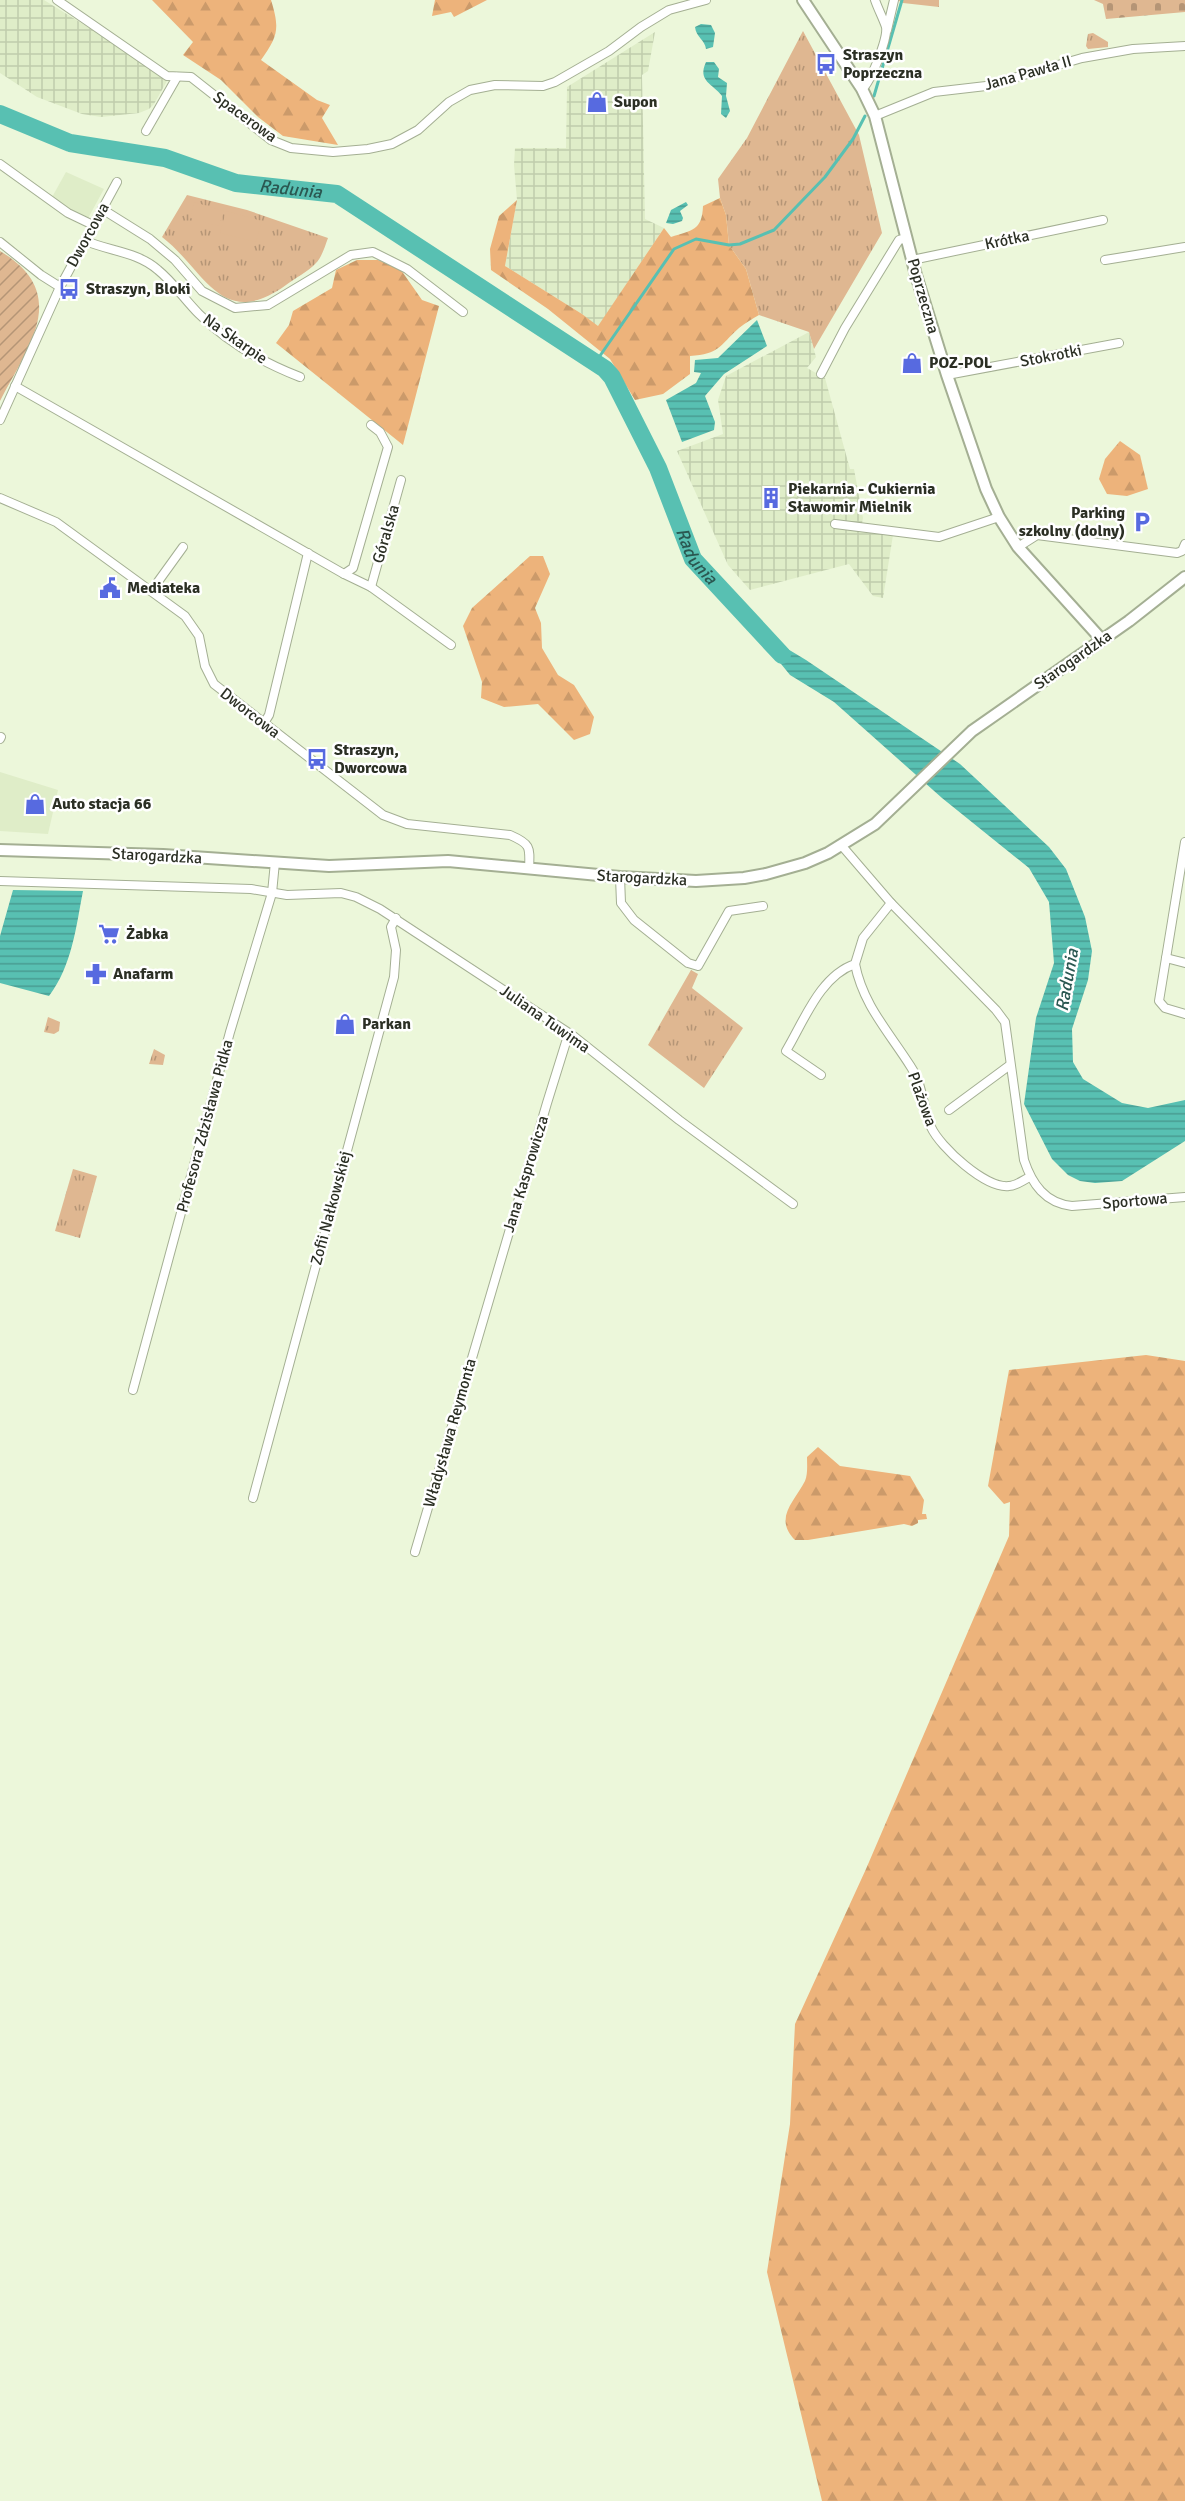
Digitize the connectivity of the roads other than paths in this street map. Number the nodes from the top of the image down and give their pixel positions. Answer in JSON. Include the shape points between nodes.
{"nodes":[{"id":1,"x":57,"y":0,"type":"edge"},
{"id":2,"x":706,"y":0,"type":"edge"},
{"id":3,"x":803,"y":0,"type":"edge"},
{"id":4,"x":875,"y":0,"type":"edge"},
{"id":5,"x":894,"y":0,"type":"edge"},
{"id":6,"x":887,"y":30,"type":"junction"},
{"id":7,"x":1185,"y":46,"type":"edge"},
{"id":8,"x":177,"y":78,"type":"junction"},
{"id":9,"x":862,"y":89,"type":"junction"},
{"id":10,"x":875,"y":116,"type":"junction"},
{"id":11,"x":146,"y":130,"type":"dead end"},
{"id":12,"x":0,"y":164,"type":"edge"},
{"id":13,"x":117,"y":182,"type":"dead end"},
{"id":14,"x":102,"y":209,"type":"junction"},
{"id":15,"x":1102,"y":219,"type":"dead end"},
{"id":16,"x":93,"y":225,"type":"junction"},
{"id":17,"x":907,"y":238,"type":"junction"},
{"id":18,"x":86,"y":241,"type":"junction"},
{"id":19,"x":0,"y":242,"type":"edge"},
{"id":20,"x":1185,"y":247,"type":"edge"},
{"id":21,"x":912,"y":260,"type":"junction"},
{"id":22,"x":1105,"y":260,"type":"dead end"},
{"id":23,"x":60,"y":287,"type":"junction"},
{"id":24,"x":463,"y":312,"type":"dead end"},
{"id":25,"x":1119,"y":343,"type":"dead end"},
{"id":26,"x":821,"y":374,"type":"dead end"},
{"id":27,"x":947,"y":375,"type":"junction"},
{"id":28,"x":300,"y":377,"type":"dead end"},
{"id":29,"x":15,"y":386,"type":"junction"},
{"id":30,"x":0,"y":420,"type":"edge"},
{"id":31,"x":371,"y":424,"type":"dead end"},
{"id":32,"x":401,"y":480,"type":"dead end"},
{"id":33,"x":0,"y":498,"type":"edge"},
{"id":34,"x":999,"y":517,"type":"junction"},
{"id":35,"x":835,"y":524,"type":"dead end"},
{"id":36,"x":1185,"y":544,"type":"edge"},
{"id":37,"x":183,"y":547,"type":"dead end"},
{"id":38,"x":1018,"y":547,"type":"junction"},
{"id":39,"x":308,"y":553,"type":"junction"},
{"id":40,"x":345,"y":573,"type":"junction"},
{"id":41,"x":1185,"y":577,"type":"edge"},
{"id":42,"x":371,"y":587,"type":"junction"},
{"id":43,"x":152,"y":590,"type":"junction"},
{"id":44,"x":1102,"y":640,"type":"junction"},
{"id":45,"x":451,"y":645,"type":"dead end"},
{"id":46,"x":264,"y":723,"type":"junction"},
{"id":47,"x":1185,"y":842,"type":"edge"},
{"id":48,"x":842,"y":846,"type":"junction"},
{"id":49,"x":0,"y":850,"type":"edge"},
{"id":50,"x":274,"y":862,"type":"junction"},
{"id":51,"x":529,"y":869,"type":"junction"},
{"id":52,"x":620,"y":877,"type":"junction"},
{"id":53,"x":0,"y":881,"type":"edge"},
{"id":54,"x":1181,"y":890,"type":"edge"},
{"id":55,"x":272,"y":893,"type":"junction"},
{"id":56,"x":891,"y":903,"type":"junction"},
{"id":57,"x":763,"y":906,"type":"dead end"},
{"id":58,"x":396,"y":918,"type":"junction"},
{"id":59,"x":1166,"y":958,"type":"junction"},
{"id":60,"x":1185,"y":963,"type":"edge"},
{"id":61,"x":855,"y":964,"type":"junction"},
{"id":62,"x":1185,"y":1014,"type":"edge"},
{"id":63,"x":572,"y":1035,"type":"junction"},
{"id":64,"x":1010,"y":1065,"type":"junction"},
{"id":65,"x":820,"y":1075,"type":"dead end"},
{"id":66,"x":949,"y":1110,"type":"dead end"},
{"id":67,"x":1030,"y":1177,"type":"junction"},
{"id":68,"x":1185,"y":1197,"type":"edge"},
{"id":69,"x":793,"y":1204,"type":"dead end"},
{"id":70,"x":484,"y":1314,"type":"joint"},
{"id":71,"x":132,"y":1390,"type":"dead end"},
{"id":72,"x":253,"y":1498,"type":"dead end"},
{"id":73,"x":415,"y":1552,"type":"dead end"}],
"edges":[{"from":1,"to":8,"type":"street","name":"Spacerowa","via":[[167,76]]},
{"from":2,"to":8,"type":"street","name":"Spacerowa","via":[[669,10],[555,82],[471,90],[449,102],[418,130],[392,144],[369,150],[291,148],[271,140],[191,77]]},
{"from":3,"to":9,"type":"main road","name":"Poprzeczna"},
{"from":4,"to":6,"type":"street"},
{"from":5,"to":6,"type":"street"},
{"from":6,"to":9,"type":"street","via":[[876,65]]},
{"from":7,"to":10,"type":"street","name":"Jana Pawła II","via":[[1133,49],[1082,58],[986,86],[934,92]]},
{"from":8,"to":11,"type":"street"},
{"from":9,"to":10,"type":"main road","name":"Poprzeczna"},
{"from":10,"to":17,"type":"main road","name":"Poprzeczna"},
{"from":12,"to":16,"type":"street","via":[[68,213]]},
{"from":13,"to":14,"type":"street","name":"Dworcowa"},
{"from":14,"to":16,"type":"street","name":"Dworcowa"},
{"from":14,"to":24,"type":"street","via":[[158,246],[202,291],[235,308],[268,305],[351,255],[374,252],[407,269]]},
{"from":15,"to":21,"type":"street","name":"Krótka"},
{"from":16,"to":18,"type":"street","name":"Dworcowa"},
{"from":17,"to":21,"type":"main road","name":"Poprzeczna"},
{"from":17,"to":26,"type":"street","via":[[899,240]]},
{"from":18,"to":23,"type":"street","name":"Dworcowa"},
{"from":18,"to":28,"type":"street","name":"Na Skarpie","via":[[144,260],[227,337]]},
{"from":19,"to":23,"type":"street"},
{"from":20,"to":22,"type":"street"},
{"from":21,"to":27,"type":"main road","name":"Poprzeczna"},
{"from":23,"to":29,"type":"street","name":"Dworcowa"},
{"from":25,"to":27,"type":"street","name":"Stokrotki"},
{"from":27,"to":34,"type":"main road","name":"Poprzeczna"},
{"from":29,"to":30,"type":"street","name":"Dworcowa"},
{"from":29,"to":39,"type":"street"},
{"from":31,"to":40,"type":"street","via":[[388,447],[353,568]]},
{"from":32,"to":42,"type":"street","name":"Góralska"},
{"from":33,"to":43,"type":"street","name":"Dworcowa","via":[[56,522]]},
{"from":34,"to":35,"type":"street","via":[[939,537]]},
{"from":34,"to":38,"type":"main road","name":"Poprzeczna"},
{"from":36,"to":38,"type":"street","via":[[1177,553],[1037,535]]},
{"from":37,"to":43,"type":"street"},
{"from":38,"to":44,"type":"main road","name":"Poprzeczna"},
{"from":39,"to":40,"type":"street"},
{"from":39,"to":46,"type":"street"},
{"from":40,"to":42,"type":"street","name":"Góralska"},
{"from":41,"to":44,"type":"main road","name":"Starogardzka"},
{"from":42,"to":45,"type":"street","name":"Góralska"},
{"from":43,"to":46,"type":"street","name":"Dworcowa","via":[[196,630],[213,684]]},
{"from":44,"to":48,"type":"main road","name":"Starogardzka","via":[[984,722],[874,824]]},
{"from":46,"to":51,"type":"street","name":"Dworcowa","via":[[383,815],[407,824],[510,835],[525,841],[530,849]]},
{"from":47,"to":54,"type":"street"},
{"from":48,"to":52,"type":"main road","name":"Starogardzka","via":[[785,869],[744,878],[696,881]]},
{"from":48,"to":56,"type":"street"},
{"from":49,"to":50,"type":"main road","name":"Starogardzka"},
{"from":50,"to":51,"type":"main road","name":"Starogardzka","via":[[329,866],[448,861]]},
{"from":50,"to":55,"type":"street","name":"Profesora Zdzisława Pidka"},
{"from":51,"to":52,"type":"main road","name":"Starogardzka"},
{"from":52,"to":57,"type":"street","via":[[621,903],[634,920],[688,963],[698,966],[729,911]]},
{"from":53,"to":55,"type":"street","name":"Juliana Tuwima","via":[[251,889]]},
{"from":54,"to":59,"type":"street"},
{"from":55,"to":58,"type":"street","name":"Juliana Tuwima","via":[[349,895]]},
{"from":55,"to":71,"type":"street","name":"Profesora Zdzisława Pidka"},
{"from":56,"to":61,"type":"street","via":[[863,938]]},
{"from":56,"to":64,"type":"street","via":[[1005,1022]]},
{"from":58,"to":63,"type":"street","name":"Juliana Tuwima"},
{"from":58,"to":72,"type":"street","name":"Zofii Nałkowskiej","via":[[391,927],[396,950],[394,977]]},
{"from":59,"to":60,"type":"street"},
{"from":59,"to":62,"type":"street","via":[[1159,1001],[1165,1008]]},
{"from":61,"to":65,"type":"street","via":[[838,972],[818,994],[786,1051]]},
{"from":61,"to":67,"type":"street","name":"Plażowa","via":[[868,1004],[912,1068],[938,1138],[985,1180],[999,1186],[1010,1186]]},
{"from":63,"to":69,"type":"street","name":"Juliana Tuwima"},
{"from":63,"to":70,"type":"street","name":"Jana Kasprowicza","via":[[566,1041]]},
{"from":64,"to":66,"type":"street","name":"Plażowa"},
{"from":64,"to":67,"type":"street","via":[[1024,1161]]},
{"from":67,"to":68,"type":"street","name":"Sportowa","via":[[1055,1202],[1085,1206]]},
{"from":70,"to":73,"type":"street","name":"Władysława Reymonta"}]}
